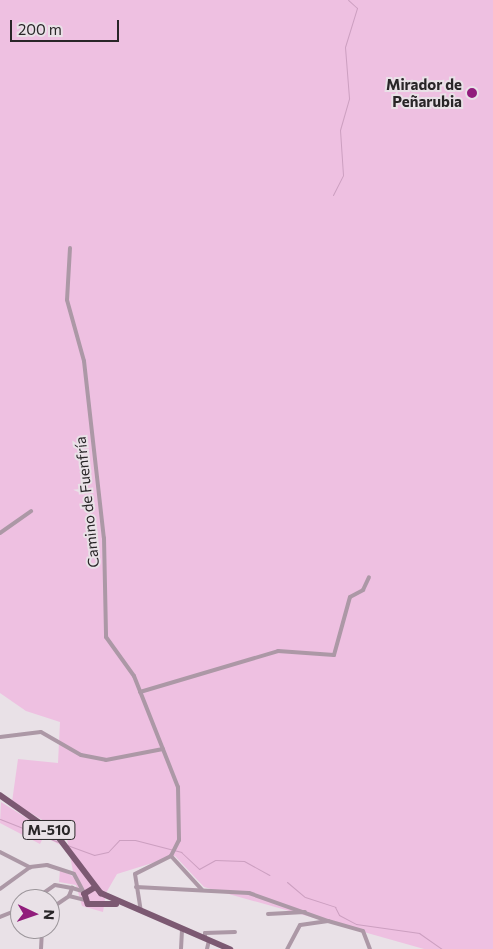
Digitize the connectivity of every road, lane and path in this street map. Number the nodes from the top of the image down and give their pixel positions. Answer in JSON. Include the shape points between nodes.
{"nodes":[{"id":1,"x":70,"y":248,"type":"dead end"},
{"id":2,"x":31,"y":511,"type":"dead end"},
{"id":3,"x":0,"y":533,"type":"edge"},
{"id":4,"x":369,"y":577,"type":"dead end"},
{"id":5,"x":140,"y":692,"type":"junction"},
{"id":6,"x":1,"y":735,"type":"edge"},
{"id":7,"x":163,"y":750,"type":"junction"},
{"id":8,"x":0,"y":795,"type":"edge"},
{"id":9,"x":0,"y":852,"type":"edge"},
{"id":10,"x":173,"y":853,"type":"junction"},
{"id":11,"x":20,"y":863,"type":"junction"},
{"id":12,"x":30,"y":867,"type":"junction"},
{"id":13,"x":21,"y":872,"type":"junction"},
{"id":14,"x":79,"y":882,"type":"junction"},
{"id":15,"x":136,"y":887,"type":"junction"},
{"id":16,"x":74,"y":888,"type":"junction"},
{"id":17,"x":0,"y":889,"type":"edge"},
{"id":18,"x":49,"y":889,"type":"edge"},
{"id":19,"x":88,"y":890,"type":"junction"},
{"id":20,"x":202,"y":890,"type":"junction"},
{"id":21,"x":101,"y":893,"type":"junction"},
{"id":22,"x":69,"y":896,"type":"junction"},
{"id":23,"x":85,"y":900,"type":"junction"},
{"id":24,"x":60,"y":902,"type":"edge"},
{"id":25,"x":99,"y":903,"type":"junction"},
{"id":26,"x":121,"y":905,"type":"junction"},
{"id":27,"x":140,"y":912,"type":"junction"},
{"id":28,"x":305,"y":912,"type":"junction"},
{"id":29,"x":268,"y":914,"type":"dead end"},
{"id":30,"x":328,"y":921,"type":"junction"},
{"id":31,"x":182,"y":930,"type":"junction"},
{"id":32,"x":235,"y":932,"type":"dead end"},
{"id":33,"x":207,"y":940,"type":"junction"},
{"id":34,"x":368,"y":948,"type":"edge"},
{"id":35,"x":181,"y":949,"type":"edge"},
{"id":36,"x":207,"y":949,"type":"edge"},
{"id":37,"x":230,"y":949,"type":"edge"},
{"id":38,"x":287,"y":949,"type":"edge"}],
"edges":[{"from":1,"to":5,"type":"street","name":"Camino de Fuenfría","via":[[67,300],[84,361],[104,538],[106,637]]},
{"from":2,"to":3,"type":"street"},
{"from":4,"to":5,"type":"street","via":[[363,590],[350,597],[334,655],[278,651]]},
{"from":5,"to":7,"type":"street","name":"Camino de Fuenfría"},
{"from":6,"to":7,"type":"street","via":[[41,732],[81,755],[106,760]]},
{"from":7,"to":10,"type":"street","name":"Camino de Fuenfría","via":[[178,787],[180,827]]},
{"from":8,"to":19,"type":"main road","number":"M-510","via":[[57,835],[87,876]]},
{"from":9,"to":11,"type":"street"},
{"from":10,"to":15,"type":"street","via":[[134,876]]},
{"from":10,"to":20,"type":"street"},
{"from":11,"to":12,"type":"street"},
{"from":11,"to":13,"type":"street"},
{"from":12,"to":13,"type":"street"},
{"from":12,"to":14,"type":"street","via":[[64,868]]},
{"from":13,"to":17,"type":"street"},
{"from":14,"to":16,"type":"street"},
{"from":14,"to":19,"type":"street"},
{"from":15,"to":20,"type":"street"},
{"from":15,"to":27,"type":"street"},
{"from":16,"to":18,"type":"street","via":[[55,885]]},
{"from":16,"to":19,"type":"street"},
{"from":16,"to":22,"type":"street"},
{"from":19,"to":21,"type":"main road"},
{"from":19,"to":23,"type":"main road","number":"M-510"},
{"from":20,"to":28,"type":"street","via":[[249,893]]},
{"from":21,"to":25,"type":"main road"},
{"from":21,"to":26,"type":"main road"},
{"from":22,"to":23,"type":"street"},
{"from":22,"to":24,"type":"street"},
{"from":23,"to":25,"type":"main road","via":[[90,905]]},
{"from":25,"to":26,"type":"main road"},
{"from":26,"to":27,"type":"main road"},
{"from":27,"to":31,"type":"main road"},
{"from":28,"to":29,"type":"street"},
{"from":28,"to":30,"type":"street"},
{"from":30,"to":34,"type":"street","via":[[363,931]]},
{"from":30,"to":38,"type":"street","via":[[300,925]]},
{"from":31,"to":33,"type":"main road"},
{"from":31,"to":35,"type":"street"},
{"from":32,"to":33,"type":"street","via":[[205,933]]},
{"from":33,"to":36,"type":"street"},
{"from":33,"to":37,"type":"main road"}]}
